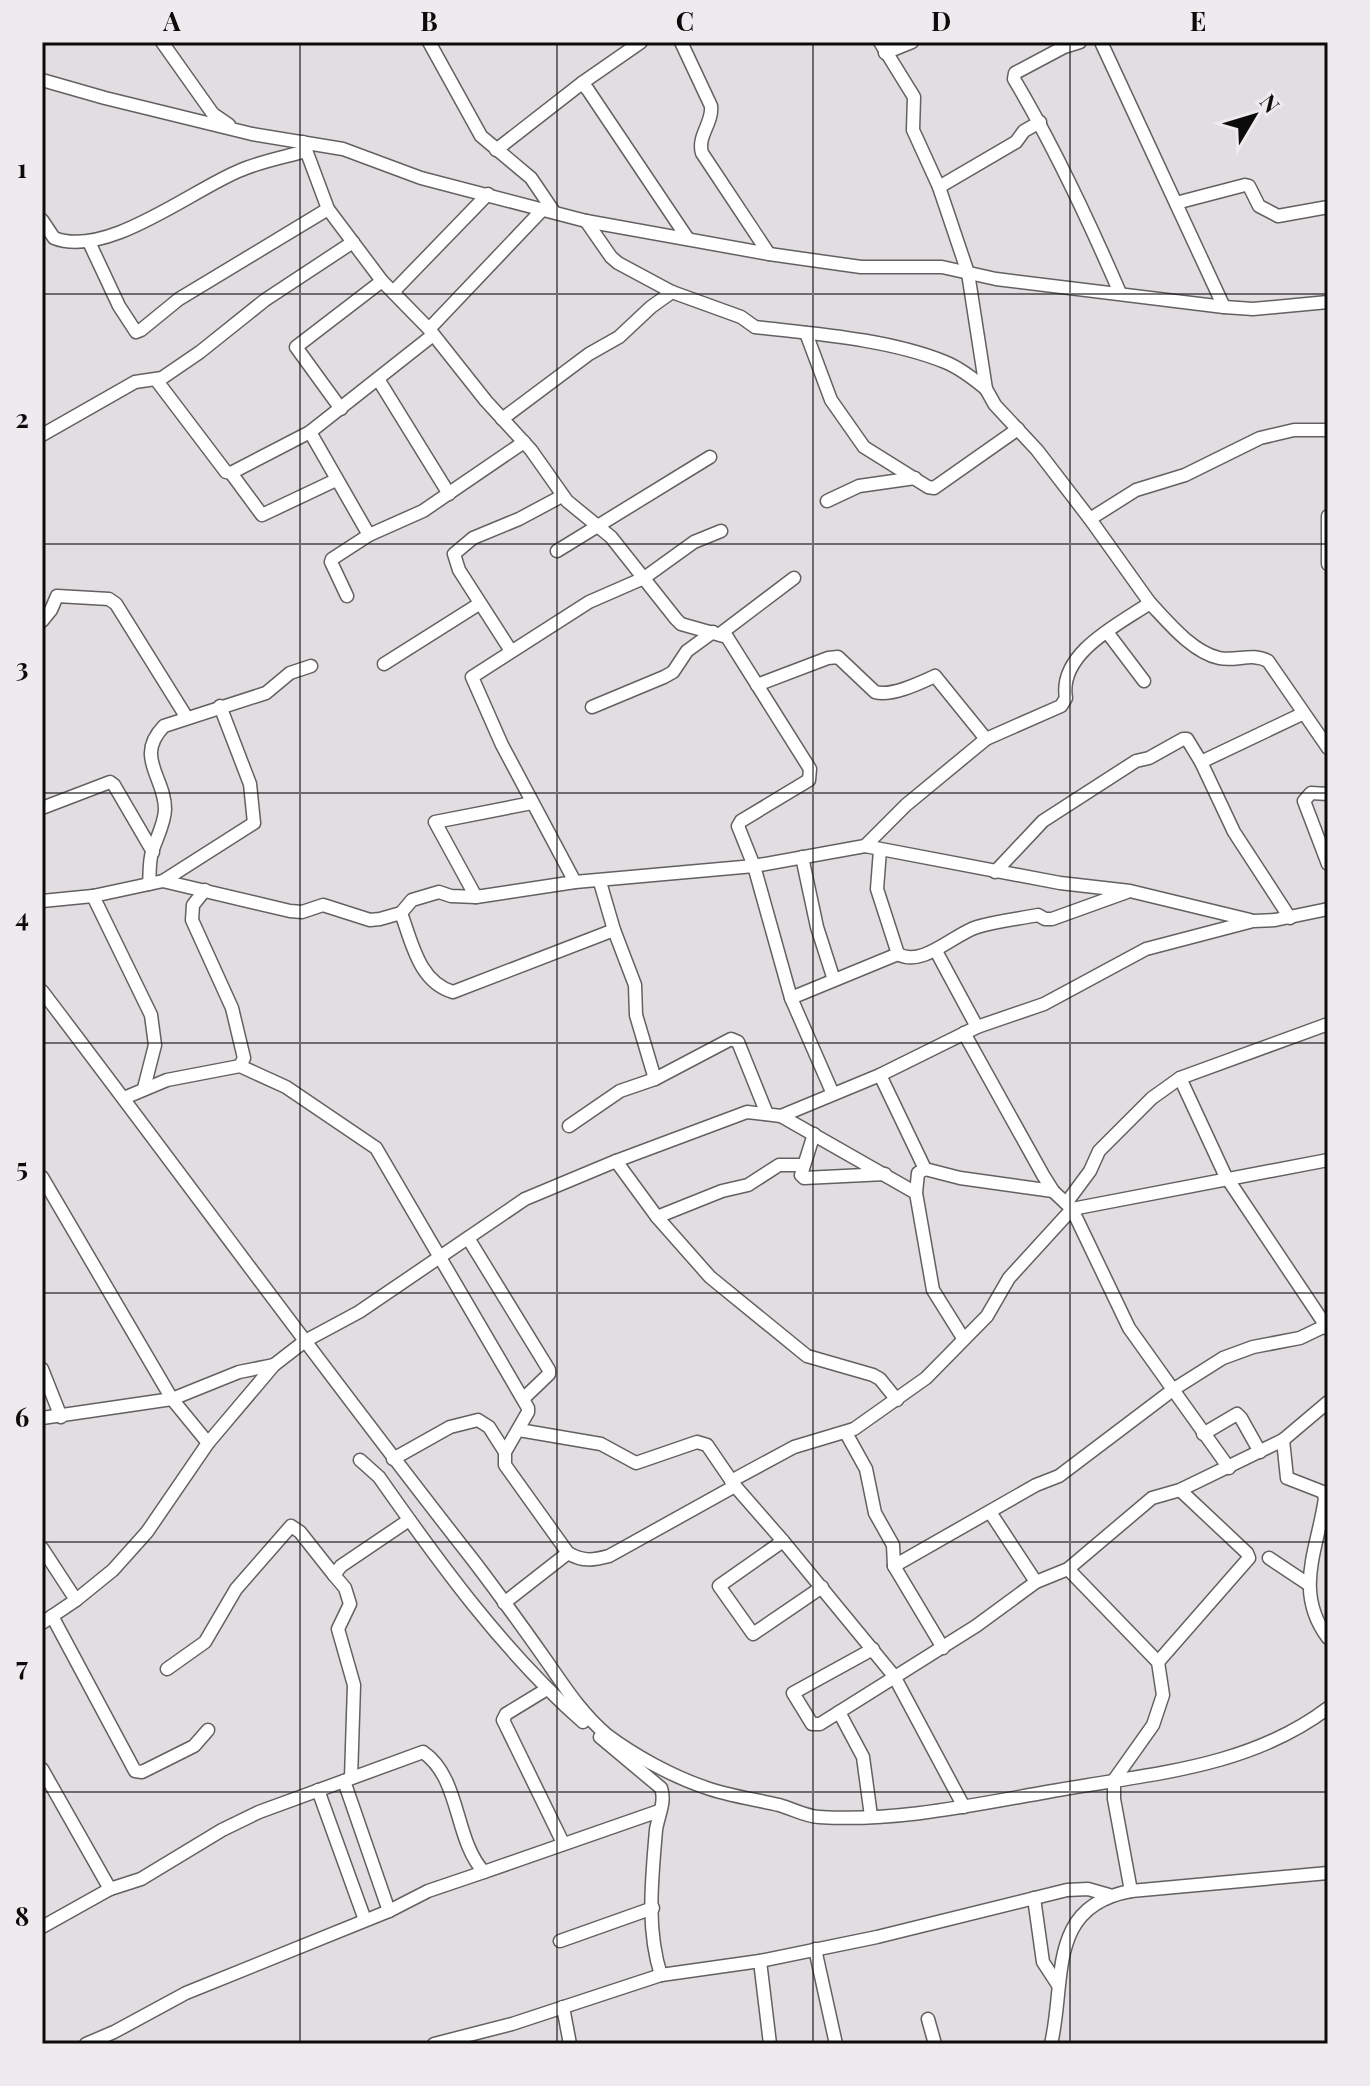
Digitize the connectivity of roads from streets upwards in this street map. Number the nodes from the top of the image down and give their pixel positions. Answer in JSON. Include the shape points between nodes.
{"nodes":[{"id":1,"x":162,"y":42,"type":"edge"},
{"id":2,"x":429,"y":42,"type":"edge"},
{"id":3,"x":641,"y":42,"type":"edge"},
{"id":4,"x":681,"y":42,"type":"edge"},
{"id":5,"x":912,"y":42,"type":"edge"},
{"id":6,"x":1080,"y":42,"type":"edge"},
{"id":7,"x":1101,"y":42,"type":"edge"},
{"id":8,"x":883,"y":48,"type":"edge"},
{"id":9,"x":44,"y":83,"type":"edge"},
{"id":10,"x":582,"y":83,"type":"junction"},
{"id":11,"x":1040,"y":122,"type":"junction"},
{"id":12,"x":235,"y":129,"type":"junction"},
{"id":13,"x":305,"y":147,"type":"junction"},
{"id":14,"x":496,"y":150,"type":"junction"},
{"id":15,"x":939,"y":187,"type":"junction"},
{"id":16,"x":488,"y":194,"type":"junction"},
{"id":17,"x":1176,"y":203,"type":"junction"},
{"id":18,"x":1328,"y":207,"type":"edge"},
{"id":19,"x":328,"y":209,"type":"junction"},
{"id":20,"x":549,"y":210,"type":"junction"},
{"id":21,"x":42,"y":220,"type":"edge"},
{"id":22,"x":586,"y":221,"type":"junction"},
{"id":23,"x":688,"y":239,"type":"junction"},
{"id":24,"x":89,"y":242,"type":"junction"},
{"id":25,"x":353,"y":242,"type":"junction"},
{"id":26,"x":769,"y":254,"type":"junction"},
{"id":27,"x":968,"y":273,"type":"junction"},
{"id":28,"x":382,"y":281,"type":"junction"},
{"id":29,"x":393,"y":292,"type":"junction"},
{"id":30,"x":672,"y":292,"type":"junction"},
{"id":31,"x":1120,"y":293,"type":"junction"},
{"id":32,"x":1328,"y":302,"type":"edge"},
{"id":33,"x":1224,"y":307,"type":"junction"},
{"id":34,"x":431,"y":332,"type":"junction"},
{"id":35,"x":806,"y":333,"type":"junction"},
{"id":36,"x":378,"y":379,"type":"junction"},
{"id":37,"x":157,"y":381,"type":"junction"},
{"id":38,"x":986,"y":389,"type":"junction"},
{"id":39,"x":341,"y":409,"type":"junction"},
{"id":40,"x":502,"y":419,"type":"junction"},
{"id":41,"x":1018,"y":429,"type":"junction"},
{"id":42,"x":1328,"y":430,"type":"edge"},
{"id":43,"x":310,"y":432,"type":"junction"},
{"id":44,"x":42,"y":435,"type":"edge"},
{"id":45,"x":524,"y":442,"type":"junction"},
{"id":46,"x":710,"y":457,"type":"dead end"},
{"id":47,"x":231,"y":473,"type":"junction"},
{"id":48,"x":915,"y":478,"type":"junction"},
{"id":49,"x":336,"y":480,"type":"junction"},
{"id":50,"x":449,"y":494,"type":"junction"},
{"id":51,"x":562,"y":496,"type":"junction"},
{"id":52,"x":827,"y":501,"type":"dead end"},
{"id":53,"x":1328,"y":516,"type":"edge"},
{"id":54,"x":1090,"y":519,"type":"junction"},
{"id":55,"x":597,"y":526,"type":"junction"},
{"id":56,"x":721,"y":531,"type":"dead end"},
{"id":57,"x":369,"y":535,"type":"junction"},
{"id":58,"x":557,"y":551,"type":"dead end"},
{"id":59,"x":1328,"y":564,"type":"edge"},
{"id":60,"x":644,"y":578,"type":"junction"},
{"id":61,"x":794,"y":578,"type":"dead end"},
{"id":62,"x":347,"y":596,"type":"dead end"},
{"id":63,"x":1150,"y":603,"type":"junction"},
{"id":64,"x":479,"y":604,"type":"junction"},
{"id":65,"x":42,"y":621,"type":"edge"},
{"id":66,"x":1107,"y":632,"type":"junction"},
{"id":67,"x":717,"y":633,"type":"junction"},
{"id":68,"x":511,"y":651,"type":"junction"},
{"id":69,"x":384,"y":664,"type":"dead end"},
{"id":70,"x":311,"y":666,"type":"dead end"},
{"id":71,"x":1144,"y":681,"type":"dead end"},
{"id":72,"x":757,"y":685,"type":"junction"},
{"id":73,"x":220,"y":706,"type":"junction"},
{"id":74,"x":592,"y":707,"type":"dead end"},
{"id":75,"x":1302,"y":714,"type":"junction"},
{"id":76,"x":187,"y":718,"type":"junction"},
{"id":77,"x":986,"y":739,"type":"junction"},
{"id":78,"x":1328,"y":748,"type":"edge"},
{"id":79,"x":1201,"y":762,"type":"junction"},
{"id":80,"x":1328,"y":794,"type":"edge"},
{"id":81,"x":532,"y":803,"type":"junction"},
{"id":82,"x":42,"y":808,"type":"edge"},
{"id":83,"x":865,"y":846,"type":"junction"},
{"id":84,"x":880,"y":850,"type":"junction"},
{"id":85,"x":153,"y":852,"type":"junction"},
{"id":86,"x":802,"y":857,"type":"junction"},
{"id":87,"x":1328,"y":864,"type":"edge"},
{"id":88,"x":754,"y":866,"type":"junction"},
{"id":89,"x":995,"y":872,"type":"junction"},
{"id":90,"x":163,"y":881,"type":"junction"},
{"id":91,"x":575,"y":882,"type":"junction"},
{"id":92,"x":600,"y":882,"type":"junction"},
{"id":93,"x":149,"y":884,"type":"junction"},
{"id":94,"x":205,"y":890,"type":"junction"},
{"id":95,"x":1130,"y":891,"type":"junction"},
{"id":96,"x":93,"y":896,"type":"junction"},
{"id":97,"x":476,"y":897,"type":"junction"},
{"id":98,"x":42,"y":901,"type":"edge"},
{"id":99,"x":1328,"y":909,"type":"edge"},
{"id":100,"x":401,"y":913,"type":"junction"},
{"id":101,"x":1290,"y":918,"type":"junction"},
{"id":102,"x":1253,"y":921,"type":"junction"},
{"id":103,"x":614,"y":930,"type":"junction"},
{"id":104,"x":936,"y":951,"type":"junction"},
{"id":105,"x":898,"y":954,"type":"junction"},
{"id":106,"x":834,"y":980,"type":"junction"},
{"id":107,"x":42,"y":991,"type":"edge"},
{"id":108,"x":791,"y":998,"type":"junction"},
{"id":109,"x":1328,"y":1025,"type":"edge"},
{"id":110,"x":977,"y":1027,"type":"junction"},
{"id":111,"x":964,"y":1033,"type":"junction"},
{"id":112,"x":240,"y":1066,"type":"junction"},
{"id":113,"x":880,"y":1075,"type":"junction"},
{"id":114,"x":1180,"y":1078,"type":"junction"},
{"id":115,"x":655,"y":1079,"type":"junction"},
{"id":116,"x":144,"y":1088,"type":"junction"},
{"id":117,"x":833,"y":1094,"type":"junction"},
{"id":118,"x":124,"y":1098,"type":"junction"},
{"id":119,"x":767,"y":1114,"type":"junction"},
{"id":120,"x":781,"y":1116,"type":"junction"},
{"id":121,"x":569,"y":1126,"type":"dead end"},
{"id":122,"x":814,"y":1134,"type":"junction"},
{"id":123,"x":1328,"y":1160,"type":"edge"},
{"id":124,"x":616,"y":1161,"type":"junction"},
{"id":125,"x":803,"y":1165,"type":"junction"},
{"id":126,"x":925,"y":1169,"type":"junction"},
{"id":127,"x":885,"y":1174,"type":"junction"},
{"id":128,"x":42,"y":1177,"type":"edge"},
{"id":129,"x":1228,"y":1178,"type":"junction"},
{"id":130,"x":1053,"y":1191,"type":"junction"},
{"id":131,"x":916,"y":1193,"type":"junction"},
{"id":132,"x":1069,"y":1206,"type":"junction"},
{"id":133,"x":657,"y":1217,"type":"junction"},
{"id":134,"x":468,"y":1238,"type":"junction"},
{"id":135,"x":441,"y":1257,"type":"junction"},
{"id":136,"x":1327,"y":1327,"type":"edge"},
{"id":137,"x":963,"y":1338,"type":"junction"},
{"id":138,"x":305,"y":1341,"type":"junction"},
{"id":139,"x":274,"y":1365,"type":"junction"},
{"id":140,"x":42,"y":1369,"type":"edge"},
{"id":141,"x":1174,"y":1389,"type":"junction"},
{"id":142,"x":172,"y":1399,"type":"junction"},
{"id":143,"x":523,"y":1399,"type":"junction"},
{"id":144,"x":897,"y":1400,"type":"junction"},
{"id":145,"x":1328,"y":1402,"type":"edge"},
{"id":146,"x":61,"y":1417,"type":"junction"},
{"id":147,"x":42,"y":1418,"type":"edge"},
{"id":148,"x":519,"y":1430,"type":"junction"},
{"id":149,"x":846,"y":1433,"type":"junction"},
{"id":150,"x":1203,"y":1434,"type":"junction"},
{"id":151,"x":1283,"y":1440,"type":"junction"},
{"id":152,"x":208,"y":1443,"type":"junction"},
{"id":153,"x":505,"y":1452,"type":"junction"},
{"id":154,"x":1260,"y":1452,"type":"junction"},
{"id":155,"x":393,"y":1459,"type":"junction"},
{"id":156,"x":360,"y":1460,"type":"dead end"},
{"id":157,"x":1229,"y":1468,"type":"junction"},
{"id":158,"x":733,"y":1483,"type":"junction"},
{"id":159,"x":1180,"y":1490,"type":"junction"},
{"id":160,"x":990,"y":1512,"type":"junction"},
{"id":161,"x":409,"y":1520,"type":"junction"},
{"id":162,"x":783,"y":1541,"type":"junction"},
{"id":163,"x":42,"y":1548,"type":"edge"},
{"id":164,"x":568,"y":1553,"type":"junction"},
{"id":165,"x":1269,"y":1558,"type":"dead end"},
{"id":166,"x":894,"y":1566,"type":"junction"},
{"id":167,"x":1068,"y":1569,"type":"junction"},
{"id":168,"x":334,"y":1575,"type":"junction"},
{"id":169,"x":1036,"y":1582,"type":"junction"},
{"id":170,"x":1308,"y":1584,"type":"junction"},
{"id":171,"x":822,"y":1587,"type":"junction"},
{"id":172,"x":76,"y":1600,"type":"junction"},
{"id":173,"x":504,"y":1603,"type":"junction"},
{"id":174,"x":47,"y":1620,"type":"edge"},
{"id":175,"x":1328,"y":1638,"type":"edge"},
{"id":176,"x":943,"y":1648,"type":"junction"},
{"id":177,"x":873,"y":1649,"type":"junction"},
{"id":178,"x":1158,"y":1662,"type":"junction"},
{"id":179,"x":167,"y":1669,"type":"dead end"},
{"id":180,"x":894,"y":1676,"type":"junction"},
{"id":181,"x":547,"y":1689,"type":"junction"},
{"id":182,"x":1328,"y":1708,"type":"edge"},
{"id":183,"x":839,"y":1712,"type":"junction"},
{"id":184,"x":208,"y":1730,"type":"dead end"},
{"id":185,"x":42,"y":1769,"type":"edge"},
{"id":186,"x":347,"y":1780,"type":"junction"},
{"id":187,"x":1114,"y":1780,"type":"junction"},
{"id":188,"x":318,"y":1790,"type":"junction"},
{"id":189,"x":964,"y":1807,"type":"junction"},
{"id":190,"x":659,"y":1811,"type":"junction"},
{"id":191,"x":871,"y":1816,"type":"junction"},
{"id":192,"x":563,"y":1843,"type":"junction"},
{"id":193,"x":484,"y":1872,"type":"junction"},
{"id":194,"x":1328,"y":1873,"type":"edge"},
{"id":195,"x":110,"y":1889,"type":"junction"},
{"id":196,"x":1131,"y":1891,"type":"junction"},
{"id":197,"x":1109,"y":1895,"type":"junction"},
{"id":198,"x":1034,"y":1898,"type":"junction"},
{"id":199,"x":653,"y":1908,"type":"junction"},
{"id":200,"x":389,"y":1911,"type":"junction"},
{"id":201,"x":365,"y":1920,"type":"junction"},
{"id":202,"x":42,"y":1927,"type":"edge"},
{"id":203,"x":560,"y":1941,"type":"dead end"},
{"id":204,"x":815,"y":1949,"type":"junction"},
{"id":205,"x":760,"y":1961,"type":"junction"},
{"id":206,"x":661,"y":1975,"type":"junction"},
{"id":207,"x":1058,"y":1985,"type":"junction"},
{"id":208,"x":563,"y":2007,"type":"junction"},
{"id":209,"x":928,"y":2019,"type":"dead end"},
{"id":210,"x":116,"y":2038,"type":"edge"},
{"id":211,"x":86,"y":2044,"type":"edge"},
{"id":212,"x":434,"y":2044,"type":"edge"},
{"id":213,"x":570,"y":2044,"type":"edge"},
{"id":214,"x":770,"y":2044,"type":"edge"},
{"id":215,"x":836,"y":2044,"type":"edge"},
{"id":216,"x":935,"y":2044,"type":"edge"},
{"id":217,"x":1051,"y":2044,"type":"edge"}],
"edges":[{"from":1,"to":12,"type":"street","via":[[213,114]]},
{"from":2,"to":14,"type":"street","via":[[481,136]]},
{"from":3,"to":10,"type":"street"},
{"from":4,"to":26,"type":"street","via":[[711,106],[700,142],[702,153]]},
{"from":5,"to":8,"type":"street"},
{"from":6,"to":11,"type":"street","via":[[1015,73]]},
{"from":7,"to":17,"type":"street"},
{"from":8,"to":15,"type":"street","via":[[914,97],[913,130]]},
{"from":9,"to":12,"type":"street"},
{"from":10,"to":14,"type":"street"},
{"from":10,"to":23,"type":"street"},
{"from":11,"to":15,"type":"street"},
{"from":11,"to":31,"type":"street"},
{"from":12,"to":13,"type":"street"},
{"from":13,"to":16,"type":"street","via":[[343,149],[421,178]]},
{"from":13,"to":19,"type":"street"},
{"from":13,"to":24,"type":"street","via":[[241,170]]},
{"from":14,"to":20,"type":"street","via":[[535,183]]},
{"from":15,"to":27,"type":"street"},
{"from":16,"to":20,"type":"street"},
{"from":16,"to":29,"type":"street"},
{"from":17,"to":18,"type":"street","via":[[1245,185],[1259,206],[1278,216]]},
{"from":17,"to":33,"type":"street"},
{"from":19,"to":24,"type":"street","via":[[179,299],[136,332]]},
{"from":19,"to":25,"type":"street"},
{"from":20,"to":22,"type":"street"},
{"from":20,"to":34,"type":"street"},
{"from":21,"to":24,"type":"street","via":[[54,238]]},
{"from":22,"to":23,"type":"street"},
{"from":22,"to":30,"type":"street","via":[[611,257]]},
{"from":23,"to":26,"type":"street"},
{"from":25,"to":28,"type":"street"},
{"from":25,"to":37,"type":"street"},
{"from":26,"to":27,"type":"street","via":[[861,267],[942,267]]},
{"from":27,"to":31,"type":"street"},
{"from":27,"to":38,"type":"street"},
{"from":28,"to":29,"type":"street"},
{"from":28,"to":39,"type":"street","via":[[296,347]]},
{"from":29,"to":34,"type":"street"},
{"from":30,"to":35,"type":"street","via":[[755,327]]},
{"from":30,"to":40,"type":"street","via":[[619,337]]},
{"from":31,"to":33,"type":"street"},
{"from":32,"to":33,"type":"street"},
{"from":34,"to":36,"type":"street"},
{"from":34,"to":40,"type":"street"},
{"from":35,"to":38,"type":"street","via":[[936,359]]},
{"from":35,"to":48,"type":"street","via":[[831,400],[861,443]]},
{"from":36,"to":39,"type":"street"},
{"from":36,"to":50,"type":"street"},
{"from":37,"to":44,"type":"street","via":[[135,382]]},
{"from":37,"to":47,"type":"street"},
{"from":38,"to":41,"type":"street"},
{"from":39,"to":43,"type":"street"},
{"from":40,"to":45,"type":"street"},
{"from":41,"to":48,"type":"street","via":[[934,488]]},
{"from":41,"to":54,"type":"street"},
{"from":42,"to":54,"type":"street","via":[[1260,438],[1185,475],[1136,490]]},
{"from":43,"to":47,"type":"street"},
{"from":43,"to":49,"type":"street"},
{"from":45,"to":50,"type":"street"},
{"from":45,"to":51,"type":"street"},
{"from":46,"to":55,"type":"street"},
{"from":47,"to":49,"type":"street","via":[[262,515]]},
{"from":48,"to":52,"type":"street","via":[[859,486]]},
{"from":49,"to":57,"type":"street"},
{"from":50,"to":57,"type":"street"},
{"from":51,"to":55,"type":"street"},
{"from":51,"to":64,"type":"street","via":[[457,549],[459,570]]},
{"from":53,"to":59,"type":"street"},
{"from":54,"to":63,"type":"street"},
{"from":55,"to":58,"type":"street"},
{"from":55,"to":60,"type":"street"},
{"from":56,"to":60,"type":"street","via":[[694,542]]},
{"from":57,"to":62,"type":"street","via":[[332,559]]},
{"from":60,"to":67,"type":"street","via":[[681,624]]},
{"from":60,"to":68,"type":"street","via":[[589,602]]},
{"from":61,"to":67,"type":"street"},
{"from":63,"to":66,"type":"street"},
{"from":63,"to":75,"type":"street","via":[[1209,654],[1268,661]]},
{"from":64,"to":68,"type":"street"},
{"from":64,"to":69,"type":"street"},
{"from":65,"to":76,"type":"street","via":[[57,596],[109,599]]},
{"from":66,"to":71,"type":"street"},
{"from":66,"to":77,"type":"street","via":[[1077,656],[1061,706]]},
{"from":67,"to":72,"type":"street","via":[[727,637]]},
{"from":67,"to":74,"type":"street","via":[[687,651],[673,672]]},
{"from":68,"to":81,"type":"street","via":[[472,677]]},
{"from":70,"to":73,"type":"street","via":[[290,673],[266,693]]},
{"from":72,"to":77,"type":"street","via":[[838,657],[883,694],[935,676]]},
{"from":72,"to":88,"type":"street","via":[[811,774],[741,821],[739,830]]},
{"from":73,"to":76,"type":"street"},
{"from":73,"to":90,"type":"street","via":[[250,784],[254,823]]},
{"from":75,"to":78,"type":"street"},
{"from":75,"to":79,"type":"street"},
{"from":76,"to":85,"type":"street","via":[[164,726],[152,744],[150,755],[165,805]]},
{"from":77,"to":83,"type":"street"},
{"from":79,"to":89,"type":"street","via":[[1187,739],[1139,759],[1043,821]]},
{"from":79,"to":101,"type":"street","via":[[1234,832]]},
{"from":80,"to":87,"type":"street","via":[[1311,793],[1304,801]]},
{"from":81,"to":91,"type":"street"},
{"from":81,"to":97,"type":"street","via":[[435,822]]},
{"from":82,"to":85,"type":"street","via":[[110,782]]},
{"from":83,"to":84,"type":"street"},
{"from":83,"to":86,"type":"street"},
{"from":84,"to":89,"type":"street"},
{"from":84,"to":105,"type":"street","via":[[877,889]]},
{"from":85,"to":93,"type":"street"},
{"from":86,"to":88,"type":"street"},
{"from":86,"to":106,"type":"street"},
{"from":88,"to":92,"type":"street"},
{"from":88,"to":108,"type":"street"},
{"from":89,"to":95,"type":"street"},
{"from":90,"to":93,"type":"street"},
{"from":90,"to":94,"type":"street"},
{"from":91,"to":92,"type":"street"},
{"from":91,"to":97,"type":"street"},
{"from":92,"to":103,"type":"street"},
{"from":93,"to":96,"type":"street"},
{"from":94,"to":100,"type":"street","via":[[290,911],[323,905],[370,920]]},
{"from":94,"to":112,"type":"street","via":[[193,905],[192,920],[232,1008],[244,1058]]},
{"from":95,"to":102,"type":"street"},
{"from":95,"to":104,"type":"street","via":[[1052,919],[1038,915],[976,927]]},
{"from":96,"to":98,"type":"street"},
{"from":96,"to":116,"type":"street","via":[[151,1015],[155,1045]]},
{"from":97,"to":100,"type":"street","via":[[439,892],[412,900]]},
{"from":99,"to":101,"type":"street"},
{"from":100,"to":103,"type":"street","via":[[423,970],[453,992]]},
{"from":101,"to":102,"type":"street"},
{"from":102,"to":110,"type":"street","via":[[1141,951],[1044,1004]]},
{"from":103,"to":115,"type":"street","via":[[635,985],[636,1015]]},
{"from":104,"to":105,"type":"street","via":[[911,958]]},
{"from":104,"to":110,"type":"street"},
{"from":105,"to":106,"type":"street"},
{"from":106,"to":108,"type":"street"},
{"from":107,"to":118,"type":"street"},
{"from":108,"to":117,"type":"street"},
{"from":109,"to":114,"type":"street"},
{"from":110,"to":111,"type":"street"},
{"from":111,"to":113,"type":"street"},
{"from":111,"to":130,"type":"street"},
{"from":112,"to":116,"type":"street"},
{"from":112,"to":135,"type":"street","via":[[286,1087],[376,1148]]},
{"from":113,"to":117,"type":"street"},
{"from":113,"to":126,"type":"street"},
{"from":114,"to":129,"type":"street"},
{"from":114,"to":132,"type":"street","via":[[1099,1151]]},
{"from":115,"to":119,"type":"street","via":[[735,1039]]},
{"from":115,"to":121,"type":"street","via":[[620,1091]]},
{"from":116,"to":118,"type":"street"},
{"from":117,"to":120,"type":"street"},
{"from":118,"to":138,"type":"street"},
{"from":119,"to":120,"type":"street"},
{"from":119,"to":124,"type":"street","via":[[747,1112]]},
{"from":120,"to":122,"type":"street"},
{"from":122,"to":125,"type":"street"},
{"from":122,"to":127,"type":"street"},
{"from":123,"to":129,"type":"street"},
{"from":124,"to":133,"type":"street"},
{"from":124,"to":134,"type":"street","via":[[541,1191]]},
{"from":125,"to":127,"type":"street","via":[[801,1175],[809,1179]]},
{"from":125,"to":133,"type":"street","via":[[779,1165],[748,1185]]},
{"from":126,"to":130,"type":"street"},
{"from":126,"to":131,"type":"street","via":[[918,1173]]},
{"from":127,"to":131,"type":"street"},
{"from":128,"to":142,"type":"street"},
{"from":129,"to":132,"type":"street"},
{"from":129,"to":136,"type":"street"},
{"from":130,"to":132,"type":"street"},
{"from":131,"to":137,"type":"street","via":[[933,1290]]},
{"from":132,"to":137,"type":"street","via":[[1009,1278],[994,1307]]},
{"from":132,"to":141,"type":"street","via":[[1129,1328]]},
{"from":133,"to":144,"type":"street","via":[[710,1277],[807,1356],[873,1375]]},
{"from":134,"to":135,"type":"street"},
{"from":134,"to":143,"type":"street","via":[[549,1370]]},
{"from":135,"to":138,"type":"street"},
{"from":135,"to":143,"type":"street"},
{"from":136,"to":141,"type":"street","via":[[1238,1351]]},
{"from":137,"to":144,"type":"street"},
{"from":138,"to":139,"type":"street"},
{"from":138,"to":155,"type":"street"},
{"from":139,"to":142,"type":"street","via":[[239,1372]]},
{"from":139,"to":152,"type":"street"},
{"from":140,"to":146,"type":"street"},
{"from":141,"to":150,"type":"street"},
{"from":141,"to":160,"type":"street","via":[[1059,1476]]},
{"from":142,"to":146,"type":"street"},
{"from":142,"to":152,"type":"street"},
{"from":143,"to":148,"type":"street","via":[[528,1412]]},
{"from":144,"to":149,"type":"street"},
{"from":145,"to":151,"type":"street"},
{"from":146,"to":147,"type":"street"},
{"from":148,"to":153,"type":"street"},
{"from":148,"to":158,"type":"street","via":[[601,1444],[636,1463],[702,1442]]},
{"from":149,"to":158,"type":"street","via":[[794,1447]]},
{"from":149,"to":166,"type":"street","via":[[866,1469],[875,1513],[893,1545]]},
{"from":150,"to":154,"type":"street","via":[[1237,1414]]},
{"from":150,"to":157,"type":"street"},
{"from":151,"to":154,"type":"street"},
{"from":151,"to":170,"type":"street","via":[[1287,1478],[1323,1492],[1325,1498]]},
{"from":152,"to":172,"type":"street","via":[[147,1532]]},
{"from":153,"to":155,"type":"street","via":[[478,1420],[450,1427]]},
{"from":153,"to":164,"type":"street","via":[[505,1465]]},
{"from":154,"to":157,"type":"street"},
{"from":155,"to":173,"type":"street"},
{"from":156,"to":161,"type":"street"},
{"from":157,"to":159,"type":"street"},
{"from":158,"to":162,"type":"street"},
{"from":158,"to":164,"type":"street","via":[[609,1556],[592,1560]]},
{"from":159,"to":167,"type":"street","via":[[1144,1503]]},
{"from":159,"to":178,"type":"street","via":[[1249,1558]]},
{"from":160,"to":166,"type":"street"},
{"from":160,"to":169,"type":"street"},
{"from":161,"to":168,"type":"street"},
{"from":161,"to":181,"type":"street","via":[[491,1628]]},
{"from":162,"to":171,"type":"street"},
{"from":162,"to":171,"type":"street","via":[[719,1586],[753,1634]]},
{"from":163,"to":172,"type":"street"},
{"from":164,"to":173,"type":"street"},
{"from":165,"to":170,"type":"street"},
{"from":166,"to":176,"type":"street"},
{"from":167,"to":169,"type":"street"},
{"from":167,"to":178,"type":"street"},
{"from":168,"to":179,"type":"street","via":[[291,1526],[236,1589],[205,1642]]},
{"from":168,"to":186,"type":"street","via":[[350,1604],[338,1629],[354,1685]]},
{"from":169,"to":176,"type":"street"},
{"from":170,"to":175,"type":"street","via":[[1313,1610]]},
{"from":171,"to":177,"type":"street"},
{"from":172,"to":174,"type":"street"},
{"from":173,"to":191,"type":"street","via":[[579,1707],[607,1735],[654,1764],[704,1787],[807,1816]]},
{"from":174,"to":184,"type":"street","via":[[135,1771],[194,1746]]},
{"from":176,"to":180,"type":"street"},
{"from":177,"to":180,"type":"street"},
{"from":177,"to":183,"type":"street","via":[[793,1693],[816,1726]]},
{"from":178,"to":187,"type":"street","via":[[1163,1695],[1153,1725]]},
{"from":180,"to":183,"type":"street"},
{"from":180,"to":189,"type":"street"},
{"from":181,"to":190,"type":"street","via":[[661,1788],[665,1798]]},
{"from":181,"to":192,"type":"street","via":[[503,1720]]},
{"from":182,"to":187,"type":"street","via":[[1289,1734],[1229,1758]]},
{"from":183,"to":191,"type":"street","via":[[863,1757]]},
{"from":185,"to":195,"type":"street"},
{"from":186,"to":188,"type":"street"},
{"from":186,"to":193,"type":"street","via":[[423,1752],[442,1773]]},
{"from":186,"to":200,"type":"street"},
{"from":187,"to":189,"type":"street"},
{"from":187,"to":196,"type":"street"},
{"from":188,"to":195,"type":"street","via":[[259,1812],[141,1879]]},
{"from":188,"to":201,"type":"street"},
{"from":189,"to":191,"type":"street"},
{"from":190,"to":192,"type":"street"},
{"from":190,"to":199,"type":"street"},
{"from":192,"to":193,"type":"street"},
{"from":193,"to":200,"type":"street"},
{"from":194,"to":196,"type":"street"},
{"from":195,"to":202,"type":"street"},
{"from":196,"to":197,"type":"street"},
{"from":197,"to":198,"type":"street","via":[[1088,1889]]},
{"from":197,"to":207,"type":"street","via":[[1073,1926]]},
{"from":198,"to":204,"type":"street"},
{"from":198,"to":207,"type":"street","via":[[1043,1962]]},
{"from":199,"to":203,"type":"street"},
{"from":199,"to":206,"type":"street"},
{"from":200,"to":201,"type":"street"},
{"from":201,"to":210,"type":"street","via":[[186,1993]]},
{"from":204,"to":205,"type":"street"},
{"from":204,"to":215,"type":"street"},
{"from":205,"to":206,"type":"street"},
{"from":205,"to":214,"type":"street"},
{"from":206,"to":208,"type":"street"},
{"from":207,"to":217,"type":"street"},
{"from":208,"to":212,"type":"street"},
{"from":208,"to":213,"type":"street"},
{"from":209,"to":216,"type":"street"},
{"from":210,"to":211,"type":"street"}]}
